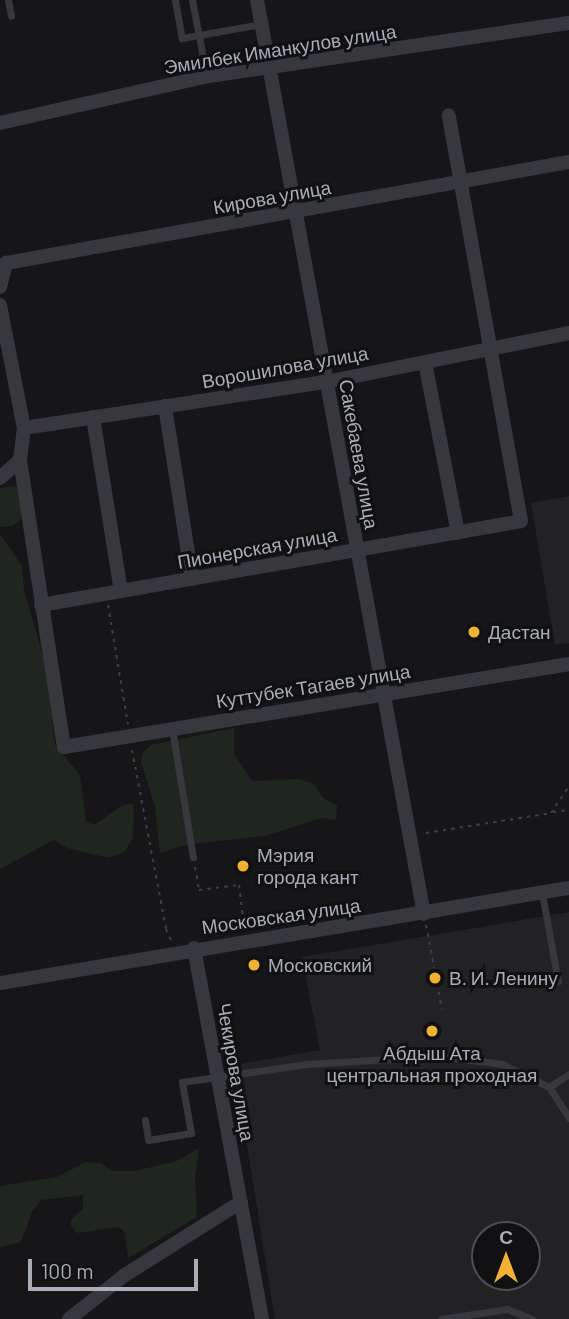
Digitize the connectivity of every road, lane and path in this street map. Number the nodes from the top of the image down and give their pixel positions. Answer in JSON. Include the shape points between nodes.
{"nodes":[{"id":1,"x":8,"y":0,"type":"edge"},
{"id":2,"x":175,"y":0,"type":"edge"},
{"id":3,"x":192,"y":0,"type":"edge"},
{"id":4,"x":257,"y":0,"type":"edge"},
{"id":5,"x":11,"y":16,"type":"dead end"},
{"id":6,"x":569,"y":23,"type":"edge"},
{"id":7,"x":261,"y":24,"type":"junction"},
{"id":8,"x":199,"y":35,"type":"junction"},
{"id":9,"x":268,"y":69,"type":"junction"},
{"id":10,"x":206,"y":77,"type":"junction"},
{"id":11,"x":449,"y":115,"type":"dead end"},
{"id":12,"x":0,"y":123,"type":"edge"},
{"id":13,"x":569,"y":162,"type":"edge"},
{"id":14,"x":461,"y":182,"type":"junction"},
{"id":15,"x":295,"y":213,"type":"junction"},
{"id":16,"x":0,"y":287,"type":"edge"},
{"id":17,"x":0,"y":305,"type":"edge"},
{"id":18,"x":569,"y":333,"type":"edge"},
{"id":19,"x":492,"y":348,"type":"junction"},
{"id":20,"x":425,"y":362,"type":"junction"},
{"id":21,"x":326,"y":382,"type":"junction"},
{"id":22,"x":164,"y":407,"type":"junction"},
{"id":23,"x":93,"y":417,"type":"junction"},
{"id":24,"x":24,"y":428,"type":"junction"},
{"id":25,"x":20,"y":460,"type":"junction"},
{"id":26,"x":0,"y":478,"type":"edge"},
{"id":27,"x":457,"y":533,"type":"junction"},
{"id":28,"x":357,"y":551,"type":"junction"},
{"id":29,"x":192,"y":579,"type":"junction"},
{"id":30,"x":113,"y":592,"type":"junction"},
{"id":31,"x":41,"y":605,"type":"junction"},
{"id":32,"x":569,"y":664,"type":"edge"},
{"id":33,"x":384,"y":694,"type":"junction"},
{"id":34,"x":172,"y":729,"type":"junction"},
{"id":35,"x":130,"y":736,"type":"junction"},
{"id":36,"x":569,"y":786,"type":"edge"},
{"id":37,"x":569,"y":810,"type":"edge"},
{"id":38,"x":551,"y":813,"type":"junction"},
{"id":39,"x":426,"y":833,"type":"dead end"},
{"id":40,"x":193,"y":858,"type":"joint"},
{"id":41,"x":569,"y":888,"type":"edge"},
{"id":42,"x":542,"y":893,"type":"junction"},
{"id":43,"x":424,"y":914,"type":"junction"},
{"id":44,"x":243,"y":918,"type":"dead end"},
{"id":45,"x":194,"y":948,"type":"junction"},
{"id":46,"x":178,"y":951,"type":"junction"},
{"id":47,"x":558,"y":982,"type":"dead end"},
{"id":48,"x":0,"y":983,"type":"edge"},
{"id":49,"x":442,"y":1010,"type":"dead end"},
{"id":50,"x":569,"y":1074,"type":"edge"},
{"id":51,"x":218,"y":1075,"type":"junction"},
{"id":52,"x":549,"y":1087,"type":"junction"},
{"id":53,"x":569,"y":1118,"type":"edge"},
{"id":54,"x":145,"y":1120,"type":"dead end"},
{"id":55,"x":241,"y":1202,"type":"junction"},
{"id":56,"x":69,"y":1319,"type":"edge"},
{"id":57,"x":262,"y":1319,"type":"edge"},
{"id":58,"x":441,"y":1319,"type":"edge"},
{"id":59,"x":531,"y":1319,"type":"edge"}],
"edges":[{"from":1,"to":5,"type":"lane"},
{"from":2,"to":8,"type":"lane","via":[[182,38]]},
{"from":3,"to":8,"type":"lane"},
{"from":4,"to":7,"type":"street","name":"Сакебаева улица"},
{"from":6,"to":9,"type":"street","name":"Эмилбек Иманкулов улица"},
{"from":7,"to":8,"type":"lane"},
{"from":7,"to":9,"type":"street","name":"Сакебаева улица"},
{"from":8,"to":10,"type":"lane"},
{"from":9,"to":10,"type":"street","name":"Эмилбек Иманкулов улица"},
{"from":9,"to":15,"type":"street","name":"Сакебаева улица"},
{"from":10,"to":12,"type":"street","name":"Эмилбек Иманкулов улица"},
{"from":11,"to":14,"type":"street"},
{"from":13,"to":14,"type":"street","name":"Кирова улица"},
{"from":14,"to":15,"type":"street","name":"Кирова улица"},
{"from":14,"to":19,"type":"street"},
{"from":15,"to":16,"type":"street","name":"Кирова улица","via":[[6,263]]},
{"from":15,"to":21,"type":"street","name":"Сакебаева улица"},
{"from":17,"to":24,"type":"street"},
{"from":18,"to":19,"type":"street","name":"Ворошилова улица"},
{"from":19,"to":20,"type":"street","name":"Ворошилова улица"},
{"from":19,"to":27,"type":"street","name":"Пионерская улица","via":[[521,522]]},
{"from":20,"to":21,"type":"street","name":"Ворошилова улица"},
{"from":20,"to":27,"type":"street"},
{"from":21,"to":22,"type":"street","name":"Ворошилова улица"},
{"from":21,"to":28,"type":"street","name":"Сакебаева улица"},
{"from":22,"to":23,"type":"street","name":"Ворошилова улица"},
{"from":22,"to":29,"type":"street"},
{"from":23,"to":24,"type":"street","name":"Ворошилова улица"},
{"from":23,"to":30,"type":"street"},
{"from":24,"to":25,"type":"street"},
{"from":25,"to":26,"type":"street"},
{"from":25,"to":31,"type":"street"},
{"from":27,"to":28,"type":"street","name":"Пионерская улица"},
{"from":28,"to":29,"type":"street","name":"Пионерская улица"},
{"from":28,"to":33,"type":"street","name":"Сакебаева улица"},
{"from":29,"to":30,"type":"street","name":"Пионерская улица"},
{"from":30,"to":31,"type":"street","name":"Пионерская улица"},
{"from":30,"to":35,"type":"path"},
{"from":31,"to":35,"type":"street","name":"Куттубек Тагаев улица","via":[[64,747]]},
{"from":32,"to":33,"type":"street","name":"Куттубек Тагаев улица"},
{"from":33,"to":34,"type":"street","name":"Куттубек Тагаев улица"},
{"from":33,"to":43,"type":"street","name":"Сакебаева улица"},
{"from":34,"to":35,"type":"street","name":"Куттубек Тагаев улица"},
{"from":34,"to":40,"type":"lane"},
{"from":35,"to":46,"type":"path","via":[[166,929]]},
{"from":36,"to":38,"type":"path"},
{"from":37,"to":38,"type":"path"},
{"from":38,"to":39,"type":"path"},
{"from":40,"to":44,"type":"path","via":[[199,890],[239,885]]},
{"from":41,"to":42,"type":"street","name":"Московская улица"},
{"from":42,"to":43,"type":"street","name":"Московская улица"},
{"from":42,"to":47,"type":"lane"},
{"from":43,"to":45,"type":"street","name":"Московская улица"},
{"from":43,"to":49,"type":"path"},
{"from":45,"to":46,"type":"street","name":"Московская улица"},
{"from":45,"to":51,"type":"street","name":"Чекирова улица"},
{"from":46,"to":48,"type":"street","name":"Московская улица"},
{"from":50,"to":52,"type":"lane"},
{"from":51,"to":52,"type":"lane","via":[[439,1056],[502,1064]]},
{"from":51,"to":54,"type":"lane","via":[[182,1082],[191,1132],[148,1140]]},
{"from":51,"to":55,"type":"street","name":"Чекирова улица"},
{"from":52,"to":53,"type":"lane"},
{"from":55,"to":56,"type":"street","via":[[125,1275]]},
{"from":55,"to":57,"type":"street","name":"Чекирова улица"},
{"from":58,"to":59,"type":"lane","via":[[508,1309]]}]}
